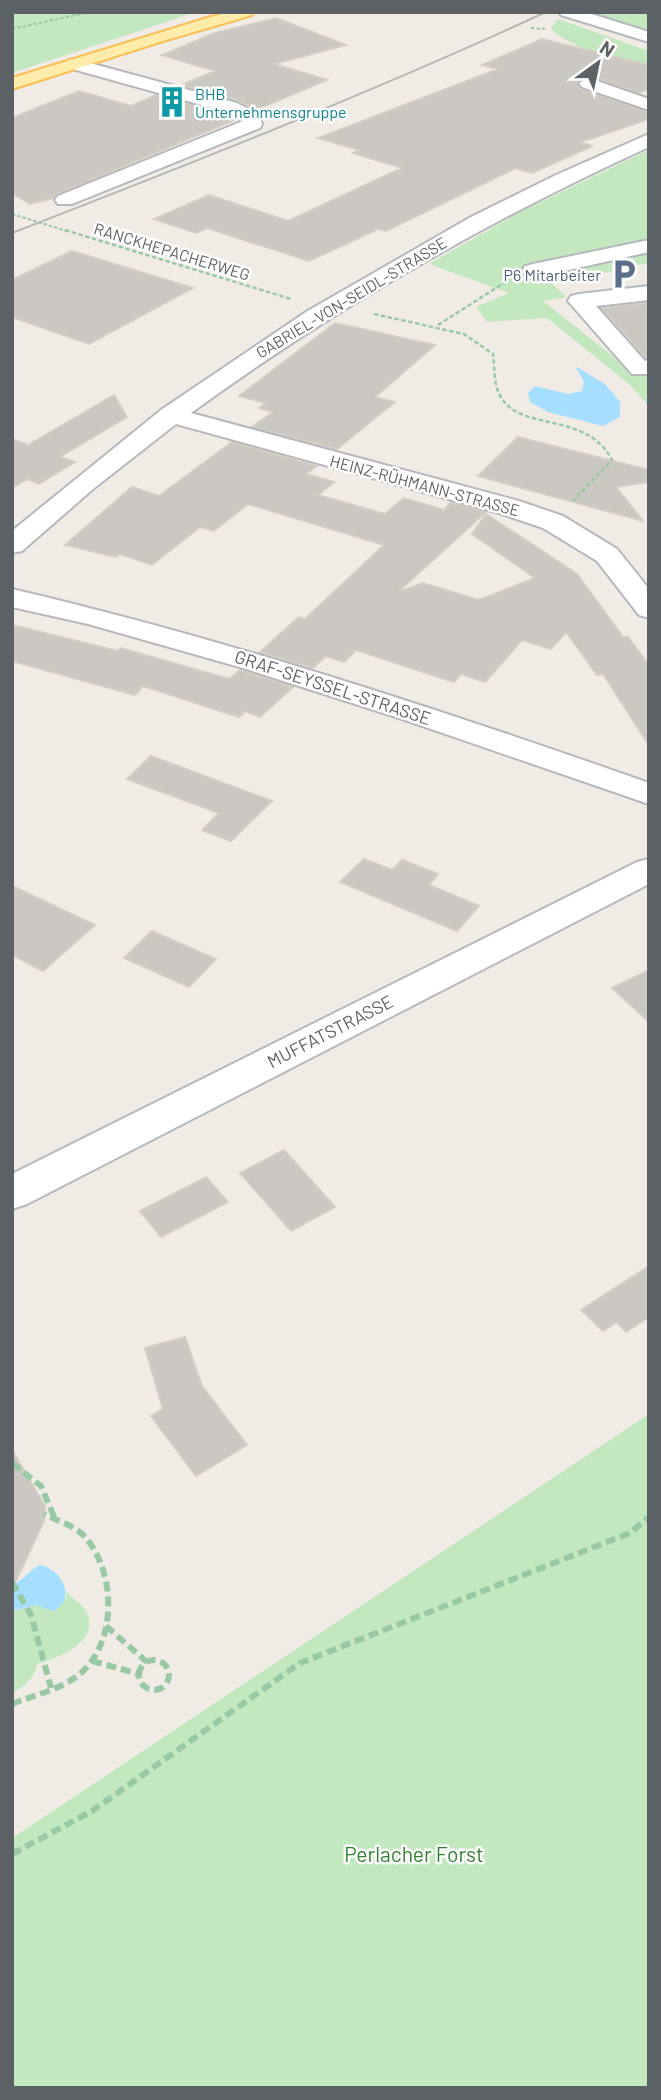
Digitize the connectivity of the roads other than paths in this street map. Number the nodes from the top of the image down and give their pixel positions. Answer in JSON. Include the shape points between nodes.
{"nodes":[{"id":1,"x":246,"y":12,"type":"edge"},
{"id":2,"x":567,"y":12,"type":"edge"},
{"id":3,"x":604,"y":24,"type":"junction"},
{"id":4,"x":649,"y":37,"type":"edge"},
{"id":5,"x":649,"y":44,"type":"edge"},
{"id":6,"x":75,"y":64,"type":"junction"},
{"id":7,"x":588,"y":83,"type":"dead end"},
{"id":8,"x":12,"y":84,"type":"edge"},
{"id":9,"x":649,"y":105,"type":"edge"},
{"id":10,"x":649,"y":140,"type":"edge"},
{"id":11,"x":65,"y":200,"type":"dead end"},
{"id":12,"x":649,"y":246,"type":"edge"},
{"id":13,"x":533,"y":271,"type":"road end"},
{"id":14,"x":649,"y":293,"type":"edge"},
{"id":15,"x":644,"y":368,"type":"edge"},
{"id":16,"x":170,"y":415,"type":"junction"},
{"id":17,"x":12,"y":545,"type":"edge"},
{"id":18,"x":12,"y":598,"type":"edge"},
{"id":19,"x":649,"y":609,"type":"edge"},
{"id":20,"x":649,"y":794,"type":"edge"},
{"id":21,"x":649,"y":870,"type":"edge"},
{"id":22,"x":12,"y":1193,"type":"edge"}],
"edges":[{"from":1,"to":6,"type":"main road"},
{"from":2,"to":3,"type":"street"},
{"from":3,"to":4,"type":"street"},
{"from":3,"to":5,"type":"street","via":[[611,31]]},
{"from":6,"to":8,"type":"main road"},
{"from":6,"to":11,"type":"street","via":[[230,107],[253,124]]},
{"from":7,"to":9,"type":"street"},
{"from":10,"to":16,"type":"street","name":"GABRIEL-VON-SEIDL-STRASSE","via":[[517,202],[329,307]]},
{"from":12,"to":13,"type":"street"},
{"from":14,"to":15,"type":"street","via":[[579,301]]},
{"from":16,"to":17,"type":"street","name":"GABRIEL-VON-SEIDL-STRASSE"},
{"from":16,"to":19,"type":"street","name":"HEINZ-RÜHMANN-STRASSE","via":[[553,522],[607,555]]},
{"from":18,"to":20,"type":"street","name":"GRAF-SEYSSEL-STRASSE","via":[[246,658]]},
{"from":21,"to":22,"type":"street","name":"MUFFATSTRASSE"}]}
